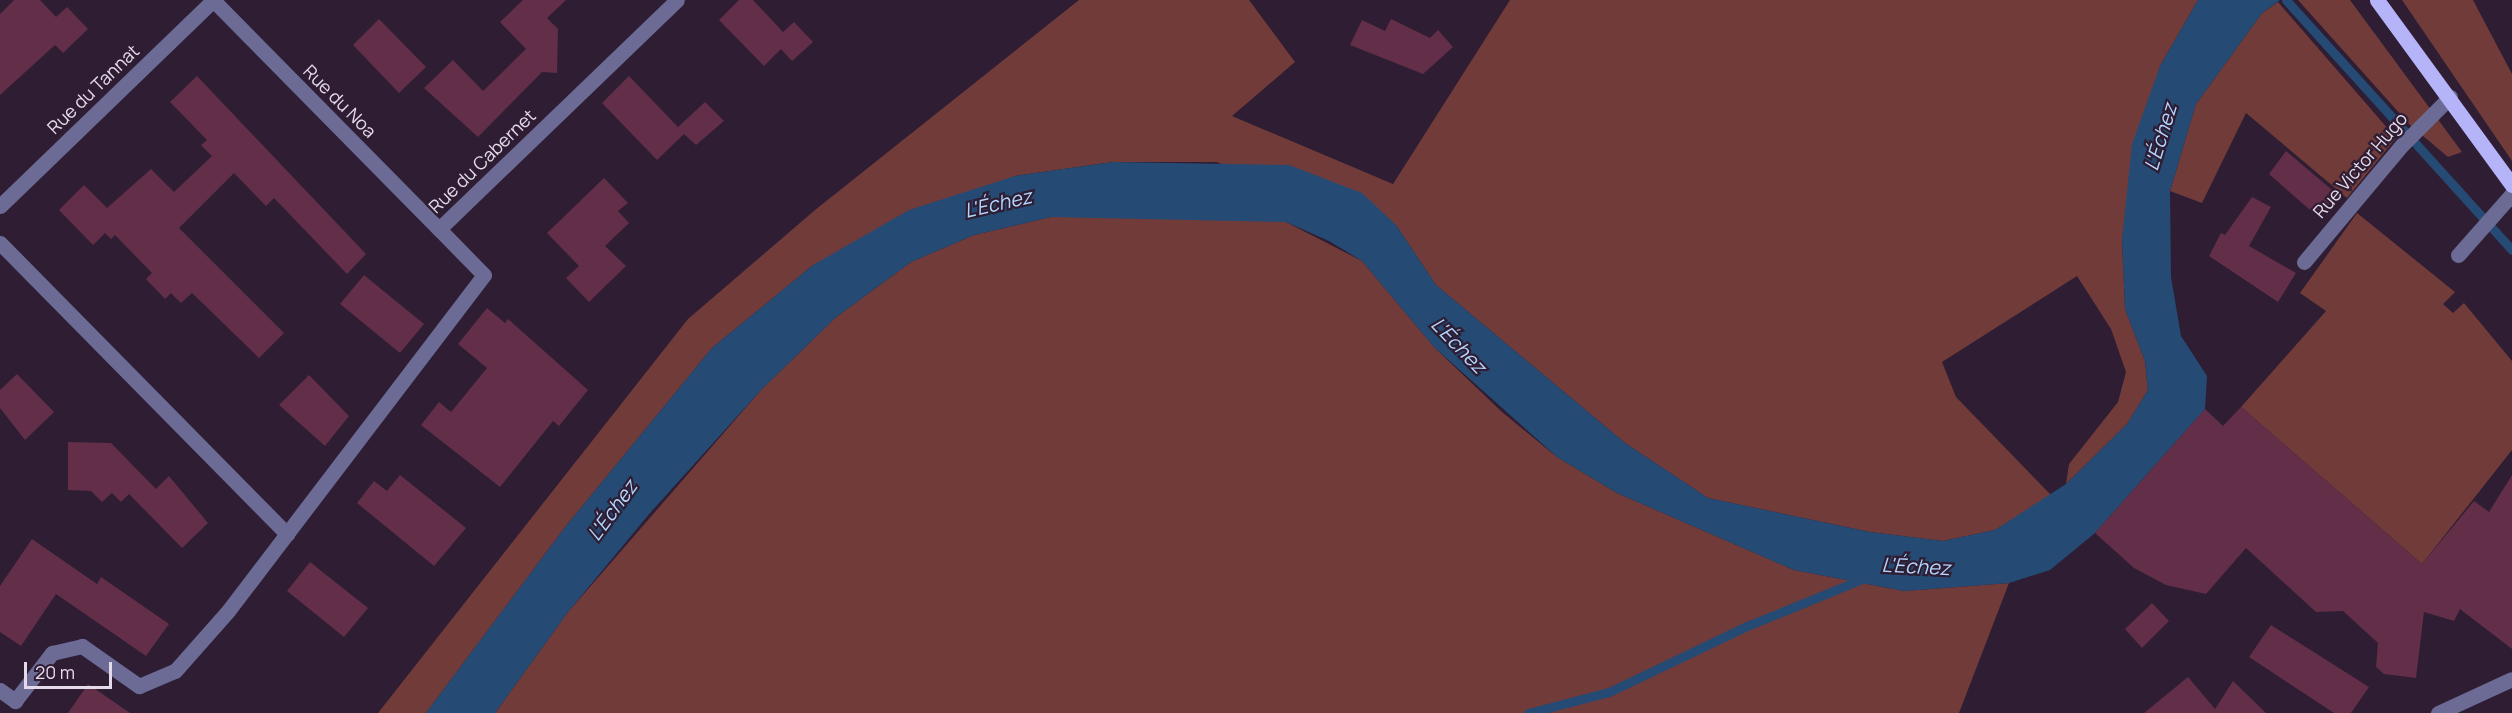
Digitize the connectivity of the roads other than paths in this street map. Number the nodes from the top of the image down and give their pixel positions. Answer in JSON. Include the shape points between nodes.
{"nodes":[{"id":1,"x":213,"y":0,"type":"edge"},
{"id":2,"x":677,"y":0,"type":"edge"},
{"id":3,"x":2377,"y":0,"type":"edge"},
{"id":4,"x":2450,"y":97,"type":"junction"},
{"id":5,"x":2512,"y":185,"type":"edge"},
{"id":6,"x":2512,"y":194,"type":"edge"},
{"id":7,"x":0,"y":206,"type":"edge"},
{"id":8,"x":438,"y":229,"type":"junction"},
{"id":9,"x":0,"y":243,"type":"edge"},
{"id":10,"x":2458,"y":255,"type":"dead end"},
{"id":11,"x":2304,"y":262,"type":"dead end"},
{"id":12,"x":287,"y":534,"type":"junction"},
{"id":13,"x":2512,"y":679,"type":"edge"},
{"id":14,"x":0,"y":690,"type":"edge"},
{"id":15,"x":11,"y":707,"type":"edge"},
{"id":16,"x":2438,"y":713,"type":"edge"}],
"edges":[{"from":1,"to":7,"type":"street","name":"Rue du Tannat"},
{"from":1,"to":8,"type":"street","name":"Rue du Noa"},
{"from":2,"to":8,"type":"street","name":"Rue du Cabernet"},
{"from":3,"to":4,"type":"main road"},
{"from":4,"to":5,"type":"main road"},
{"from":4,"to":11,"type":"street","name":"Rue Victor Hugo","via":[[2402,145]]},
{"from":6,"to":10,"type":"street"},
{"from":8,"to":12,"type":"street","name":"Rue du Cabernet","via":[[484,275]]},
{"from":9,"to":12,"type":"street"},
{"from":12,"to":15,"type":"street","name":"Rue du Cabernet","via":[[228,611],[175,671],[139,686],[82,646],[52,653]]},
{"from":13,"to":16,"type":"street"},
{"from":14,"to":15,"type":"street"}]}
